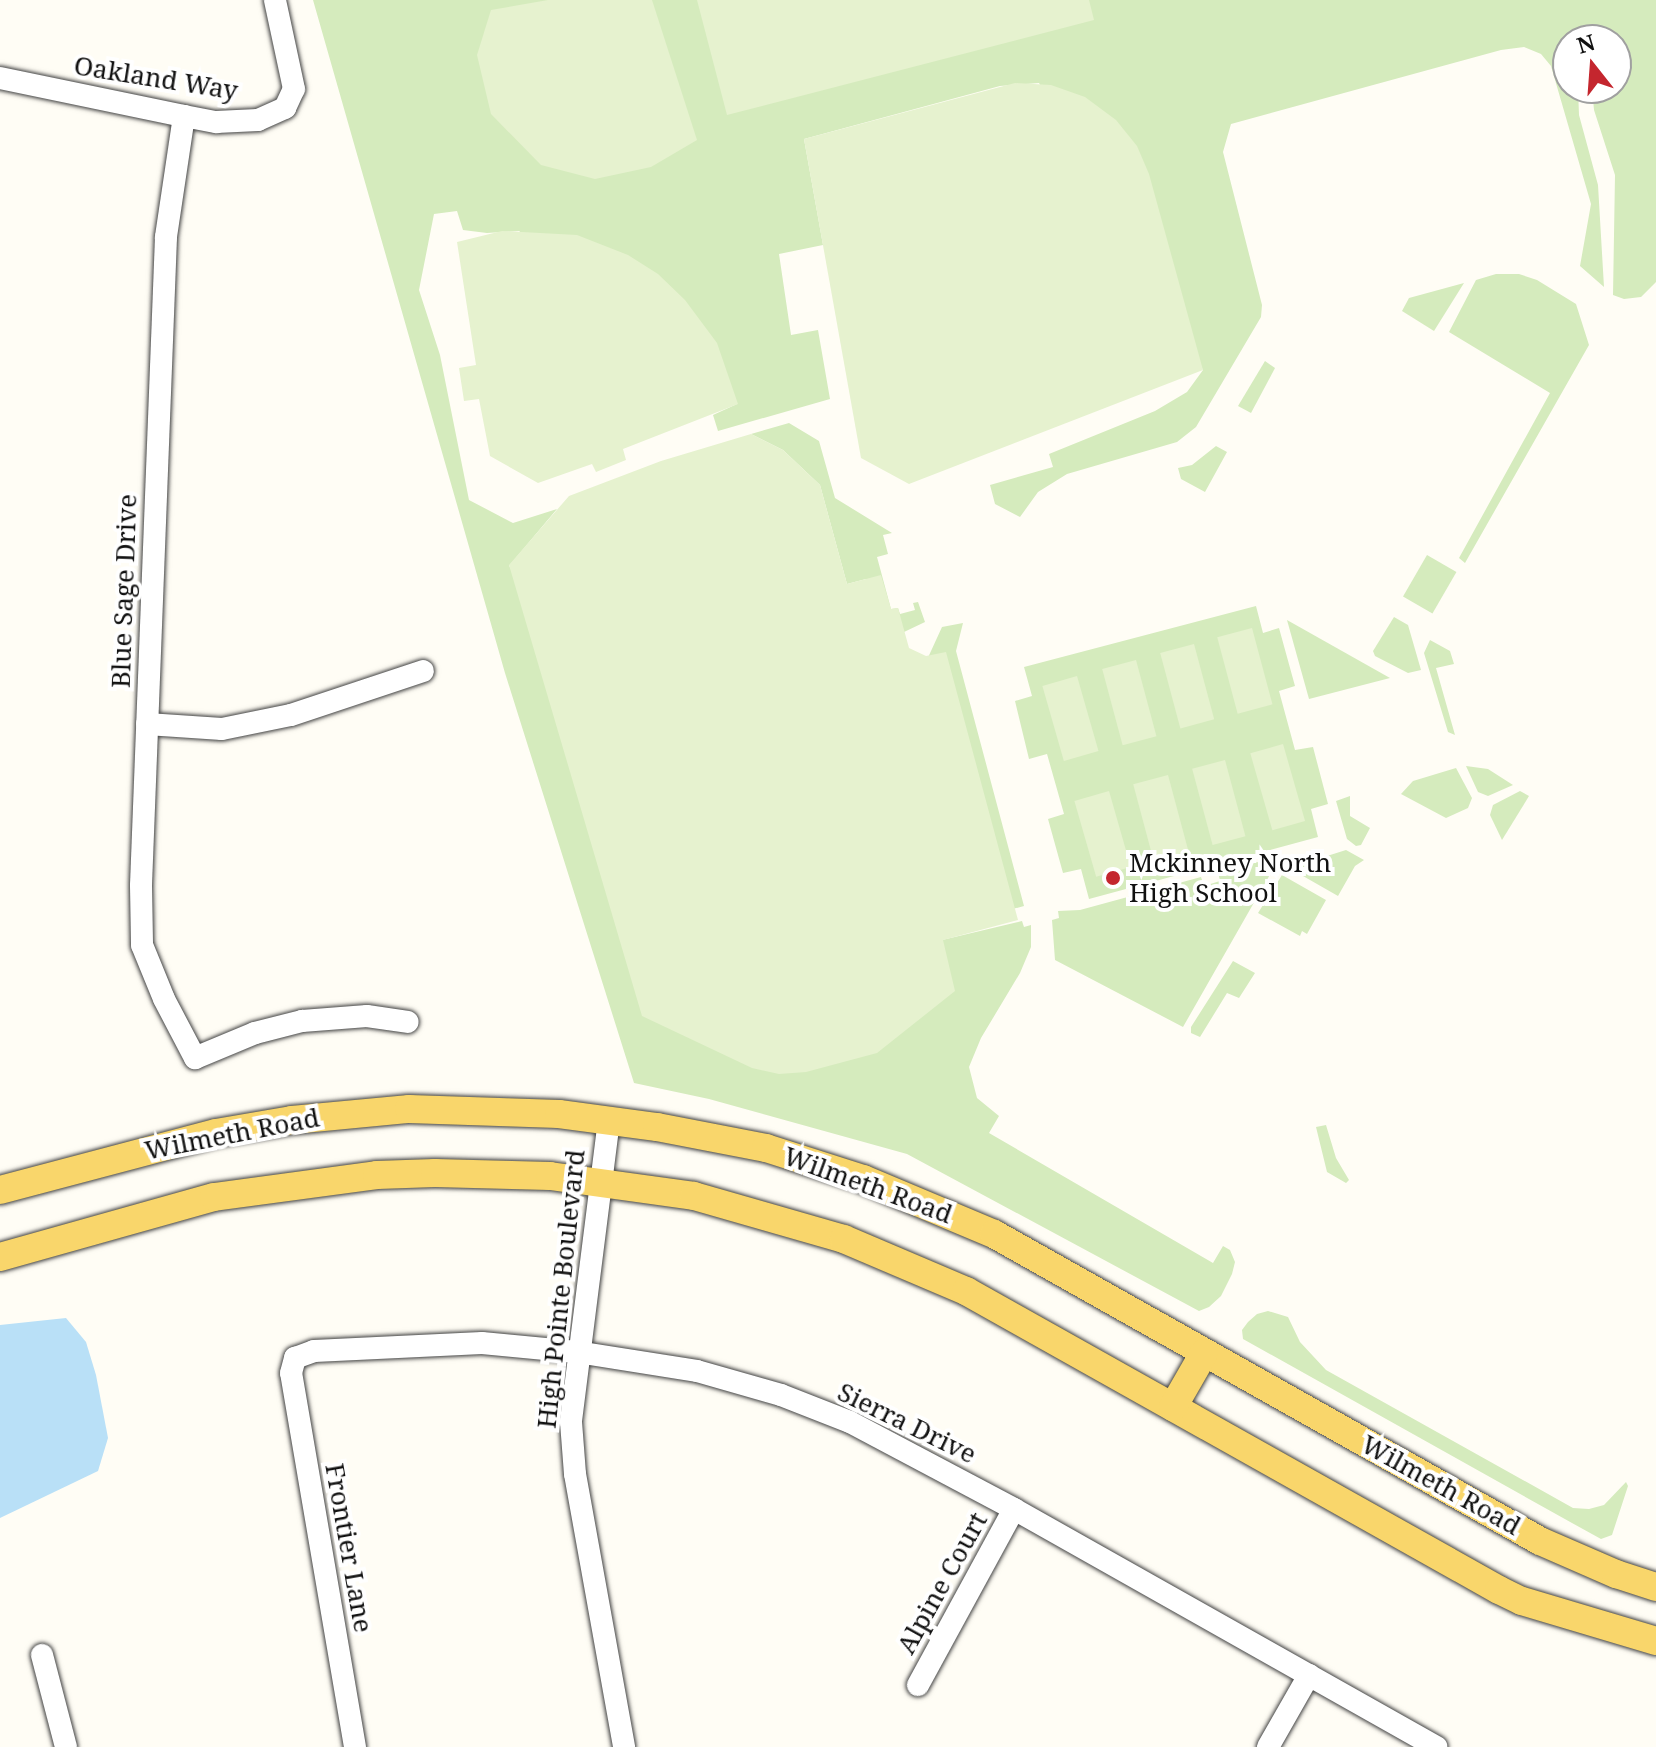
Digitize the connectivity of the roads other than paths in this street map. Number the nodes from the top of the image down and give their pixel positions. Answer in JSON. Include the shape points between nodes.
{"nodes":[{"id":1,"x":275,"y":0,"type":"edge"},
{"id":2,"x":0,"y":78,"type":"edge"},
{"id":3,"x":184,"y":116,"type":"junction"},
{"id":4,"x":423,"y":671,"type":"dead end"},
{"id":5,"x":147,"y":724,"type":"junction"},
{"id":6,"x":408,"y":1022,"type":"dead end"},
{"id":7,"x":609,"y":1120,"type":"junction"},
{"id":8,"x":600,"y":1181,"type":"junction"},
{"id":9,"x":0,"y":1190,"type":"edge"},
{"id":10,"x":0,"y":1257,"type":"edge"},
{"id":11,"x":577,"y":1352,"type":"junction"},
{"id":12,"x":1204,"y":1353,"type":"junction"},
{"id":13,"x":295,"y":1358,"type":"joint"},
{"id":14,"x":1173,"y":1407,"type":"junction"},
{"id":15,"x":1014,"y":1509,"type":"junction"},
{"id":16,"x":1656,"y":1587,"type":"edge"},
{"id":17,"x":1656,"y":1641,"type":"edge"},
{"id":18,"x":42,"y":1655,"type":"dead end"},
{"id":19,"x":1309,"y":1675,"type":"junction"},
{"id":20,"x":918,"y":1685,"type":"dead end"},
{"id":21,"x":66,"y":1747,"type":"edge"},
{"id":22,"x":355,"y":1747,"type":"edge"},
{"id":23,"x":624,"y":1747,"type":"edge"},
{"id":24,"x":1268,"y":1747,"type":"edge"},
{"id":25,"x":1437,"y":1747,"type":"edge"}],
"edges":[{"from":1,"to":3,"type":"street","name":"Oakland Way","via":[[293,79],[285,108],[258,120],[216,122]]},
{"from":2,"to":3,"type":"street","name":"Oakland Way"},
{"from":3,"to":5,"type":"street","name":"Blue Sage Drive","via":[[166,237]]},
{"from":4,"to":5,"type":"street","via":[[291,715],[222,729]]},
{"from":5,"to":6,"type":"street","name":"Blue Sage Drive","via":[[142,945],[195,1058],[255,1033],[302,1021],[367,1016]]},
{"from":7,"to":8,"type":"street","name":"High Pointe Boulevard"},
{"from":7,"to":9,"type":"main road","name":"Wilmeth Road","via":[[523,1111],[409,1109],[292,1120],[175,1142]]},
{"from":7,"to":12,"type":"main road","name":"Wilmeth Road","via":[[766,1148],[904,1195],[1051,1263]]},
{"from":8,"to":10,"type":"main road","via":[[435,1173],[316,1181],[214,1197]]},
{"from":8,"to":11,"type":"street","name":"High Pointe Boulevard"},
{"from":8,"to":14,"type":"main road","via":[[747,1208],[891,1256],[997,1307]]},
{"from":11,"to":13,"type":"street","name":"Sierra Drive","via":[[482,1343],[314,1351]]},
{"from":11,"to":15,"type":"street","name":"Sierra Drive","via":[[697,1371],[781,1395],[850,1422]]},
{"from":11,"to":23,"type":"street","name":"High Pointe Boulevard","via":[[571,1422],[575,1474]]},
{"from":12,"to":14,"type":"main road"},
{"from":12,"to":16,"type":"main road","name":"Wilmeth Road","via":[[1540,1541]]},
{"from":13,"to":22,"type":"street","name":"Frontier Lane","via":[[291,1373]]},
{"from":14,"to":17,"type":"main road","via":[[1522,1601]]},
{"from":15,"to":19,"type":"street","name":"Sierra Drive"},
{"from":15,"to":20,"type":"street","name":"Alpine Court"},
{"from":18,"to":21,"type":"street"},
{"from":19,"to":24,"type":"street"},
{"from":19,"to":25,"type":"street","name":"Sierra Drive"}]}
